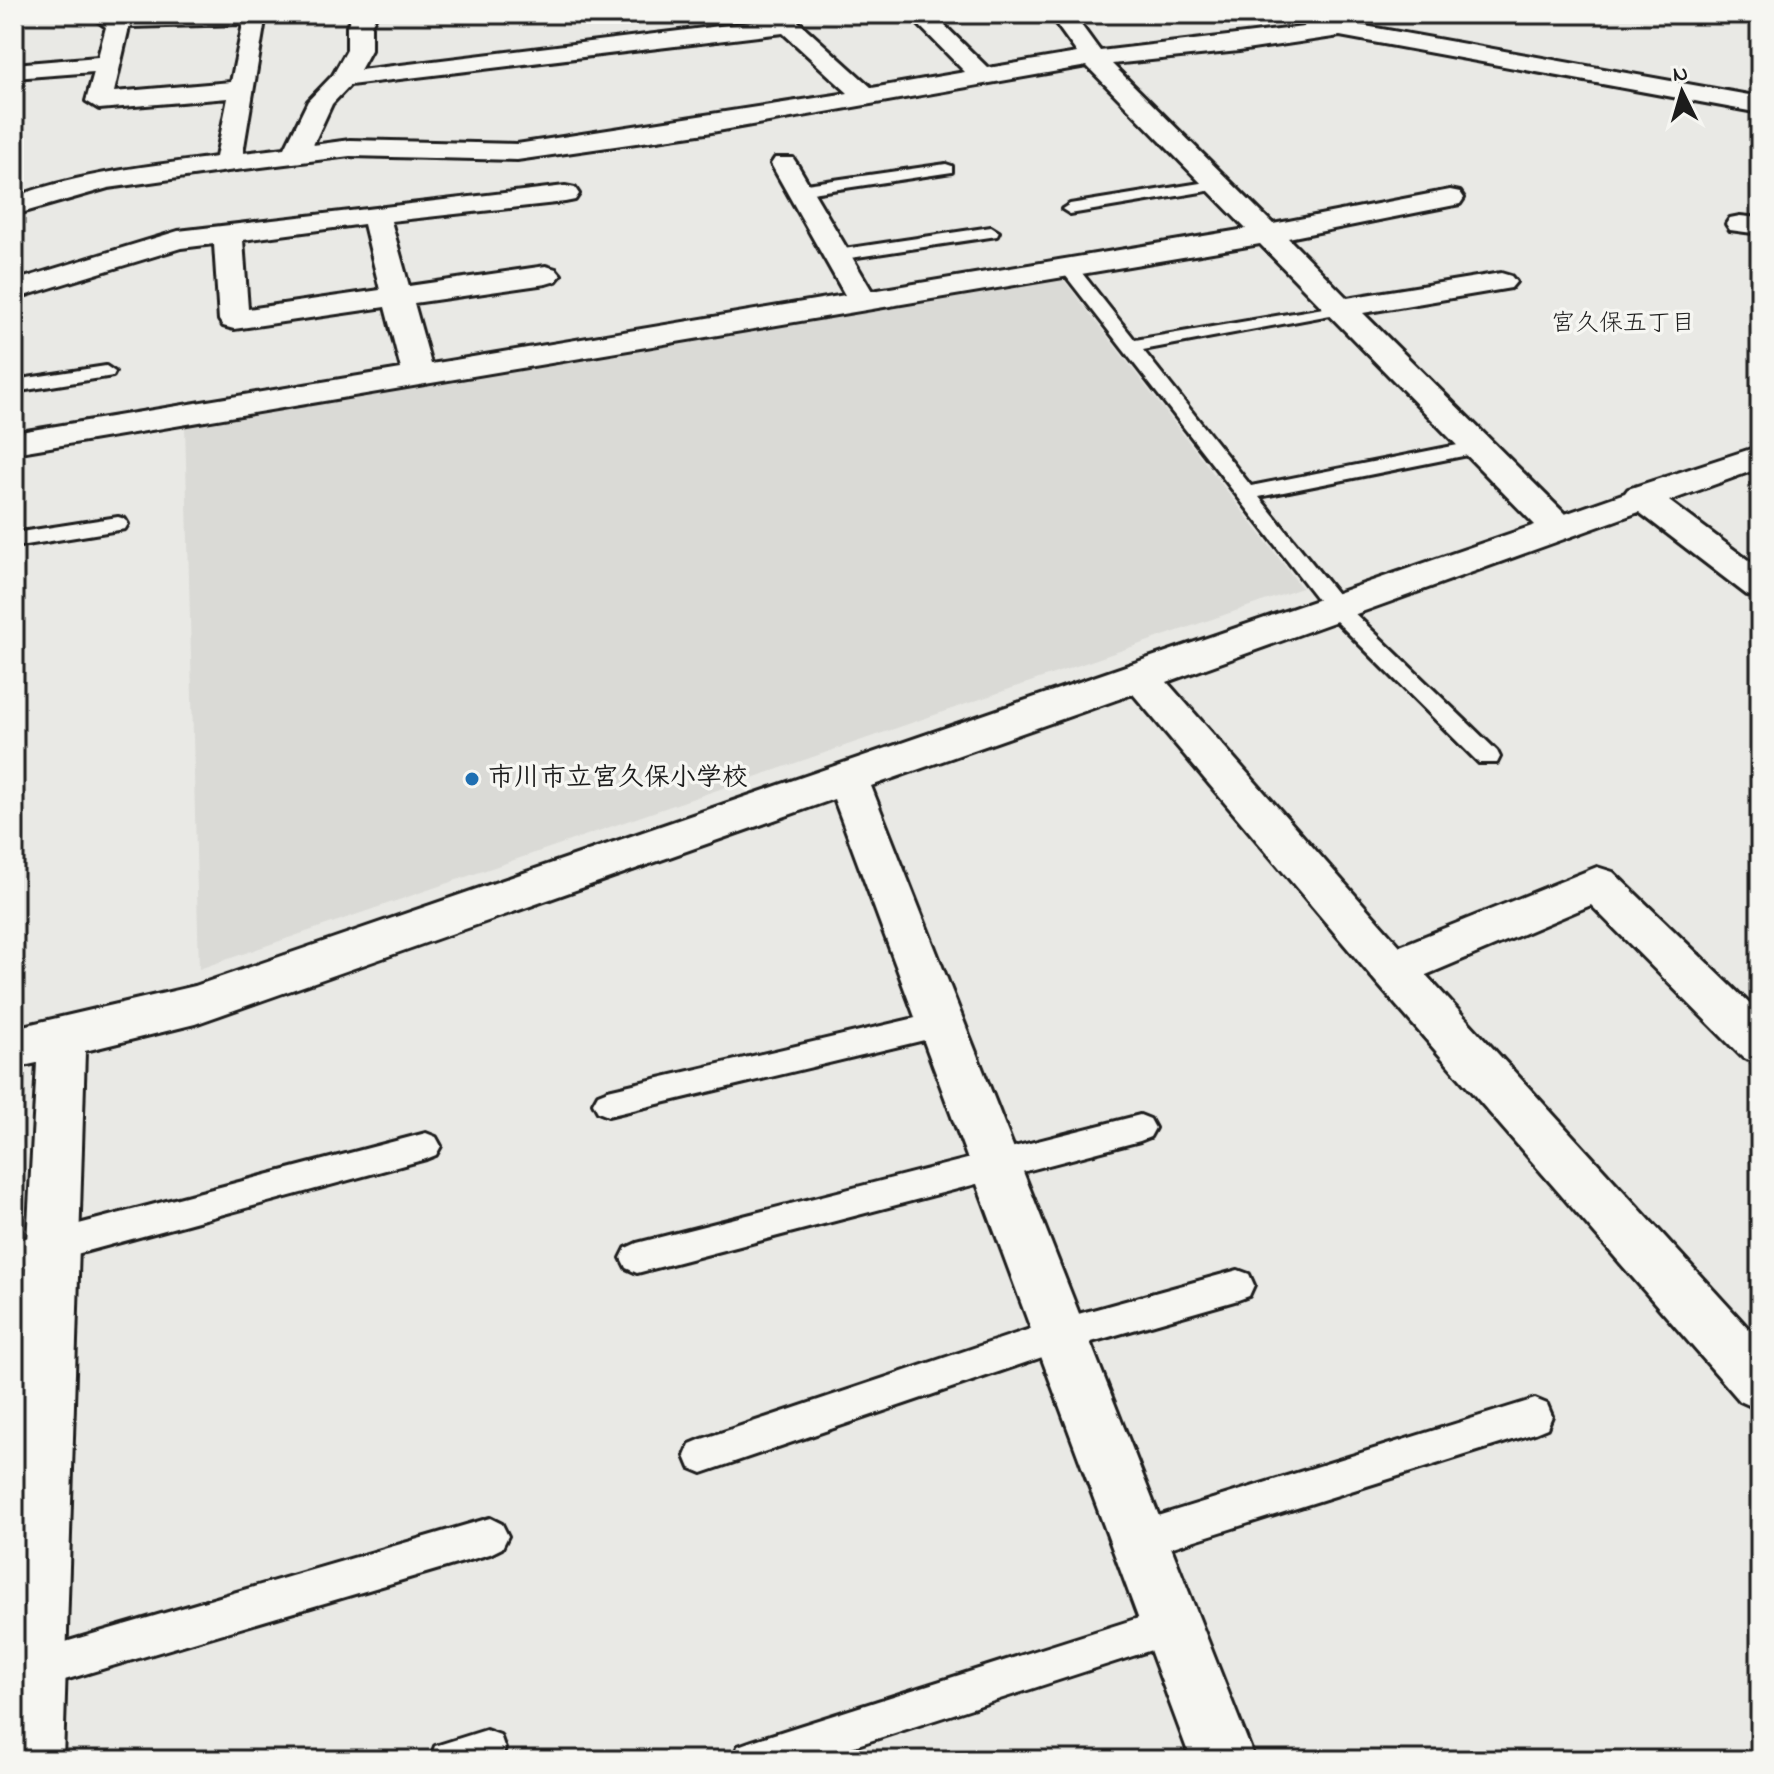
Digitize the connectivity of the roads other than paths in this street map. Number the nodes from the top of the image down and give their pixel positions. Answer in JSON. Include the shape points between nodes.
{"nodes":[{"id":1,"x":365,"y":14,"type":"edge"},
{"id":2,"x":920,"y":14,"type":"edge"},
{"id":3,"x":1061,"y":14,"type":"edge"},
{"id":4,"x":1263,"y":14,"type":"edge"},
{"id":5,"x":224,"y":16,"type":"edge"},
{"id":6,"x":110,"y":18,"type":"edge"},
{"id":7,"x":782,"y":20,"type":"edge"},
{"id":8,"x":1345,"y":22,"type":"edge"},
{"id":9,"x":581,"y":27,"type":"dead end"},
{"id":10,"x":1191,"y":27,"type":"dead end"},
{"id":11,"x":570,"y":52,"type":"junction"},
{"id":12,"x":1150,"y":54,"type":"junction"},
{"id":13,"x":1093,"y":58,"type":"junction"},
{"id":14,"x":108,"y":64,"type":"junction"},
{"id":15,"x":14,"y":71,"type":"edge"},
{"id":16,"x":982,"y":76,"type":"junction"},
{"id":17,"x":343,"y":79,"type":"junction"},
{"id":18,"x":242,"y":89,"type":"junction"},
{"id":19,"x":867,"y":97,"type":"junction"},
{"id":20,"x":1760,"y":105,"type":"edge"},
{"id":21,"x":295,"y":154,"type":"junction"},
{"id":22,"x":228,"y":163,"type":"junction"},
{"id":23,"x":784,"y":164,"type":"dead end"},
{"id":24,"x":946,"y":169,"type":"dead end"},
{"id":25,"x":1219,"y":185,"type":"junction"},
{"id":26,"x":799,"y":190,"type":"junction"},
{"id":27,"x":565,"y":194,"type":"dead end"},
{"id":28,"x":1450,"y":198,"type":"dead end"},
{"id":29,"x":14,"y":207,"type":"edge"},
{"id":30,"x":1070,"y":209,"type":"dead end"},
{"id":31,"x":375,"y":214,"type":"junction"},
{"id":32,"x":991,"y":232,"type":"dead end"},
{"id":33,"x":228,"y":234,"type":"junction"},
{"id":34,"x":1267,"y":234,"type":"junction"},
{"id":35,"x":837,"y":255,"type":"junction"},
{"id":36,"x":1068,"y":267,"type":"junction"},
{"id":37,"x":546,"y":275,"type":"dead end"},
{"id":38,"x":1501,"y":282,"type":"dead end"},
{"id":39,"x":14,"y":290,"type":"edge"},
{"id":40,"x":397,"y":295,"type":"junction"},
{"id":41,"x":863,"y":301,"type":"junction"},
{"id":42,"x":1341,"y":308,"type":"junction"},
{"id":43,"x":1130,"y":347,"type":"junction"},
{"id":44,"x":106,"y":372,"type":"dead end"},
{"id":45,"x":418,"y":375,"type":"junction"},
{"id":46,"x":14,"y":386,"type":"edge"},
{"id":47,"x":14,"y":443,"type":"edge"},
{"id":48,"x":1478,"y":447,"type":"junction"},
{"id":49,"x":1760,"y":456,"type":"edge"},
{"id":50,"x":1246,"y":493,"type":"junction"},
{"id":51,"x":1640,"y":496,"type":"junction"},
{"id":52,"x":118,"y":524,"type":"dead end"},
{"id":53,"x":1557,"y":527,"type":"junction"},
{"id":54,"x":14,"y":540,"type":"edge"},
{"id":55,"x":1760,"y":587,"type":"edge"},
{"id":56,"x":1337,"y":609,"type":"junction"},
{"id":57,"x":1139,"y":675,"type":"junction"},
{"id":58,"x":1488,"y":757,"type":"dead end"},
{"id":59,"x":847,"y":778,"type":"junction"},
{"id":60,"x":1392,"y":969,"type":"junction"},
{"id":61,"x":941,"y":1024,"type":"junction"},
{"id":62,"x":1759,"y":1041,"type":"edge"},
{"id":63,"x":38,"y":1042,"type":"edge"},
{"id":64,"x":608,"y":1103,"type":"dead end"},
{"id":65,"x":1140,"y":1128,"type":"dead end"},
{"id":66,"x":426,"y":1146,"type":"dead end"},
{"id":67,"x":995,"y":1166,"type":"junction"},
{"id":68,"x":33,"y":1251,"type":"edge"},
{"id":69,"x":637,"y":1258,"type":"dead end"},
{"id":70,"x":1238,"y":1285,"type":"dead end"},
{"id":71,"x":1060,"y":1335,"type":"junction"},
{"id":72,"x":1760,"y":1382,"type":"edge"},
{"id":73,"x":1535,"y":1416,"type":"dead end"},
{"id":74,"x":702,"y":1456,"type":"dead end"},
{"id":75,"x":490,"y":1536,"type":"dead end"},
{"id":76,"x":1138,"y":1540,"type":"junction"},
{"id":77,"x":1170,"y":1626,"type":"junction"},
{"id":78,"x":24,"y":1673,"type":"edge"},
{"id":79,"x":486,"y":1749,"type":"dead end"},
{"id":80,"x":31,"y":1760,"type":"edge"},
{"id":81,"x":449,"y":1760,"type":"edge"},
{"id":82,"x":752,"y":1760,"type":"edge"},
{"id":83,"x":1223,"y":1760,"type":"edge"}],
"edges":[{"from":1,"to":17,"type":"street","via":[[359,50]]},
{"from":2,"to":16,"type":"street"},
{"from":3,"to":13,"type":"street"},
{"from":4,"to":8,"type":"street"},
{"from":5,"to":6,"type":"street"},
{"from":5,"to":18,"type":"street","via":[[256,17]]},
{"from":6,"to":14,"type":"street"},
{"from":7,"to":11,"type":"street"},
{"from":7,"to":19,"type":"street"},
{"from":8,"to":12,"type":"street"},
{"from":8,"to":20,"type":"street"},
{"from":9,"to":11,"type":"street"},
{"from":10,"to":12,"type":"street"},
{"from":11,"to":17,"type":"street"},
{"from":12,"to":13,"type":"street"},
{"from":13,"to":16,"type":"street"},
{"from":13,"to":25,"type":"street"},
{"from":14,"to":15,"type":"street"},
{"from":14,"to":18,"type":"street","via":[[99,101]]},
{"from":16,"to":19,"type":"street"},
{"from":17,"to":21,"type":"street","via":[[321,101]]},
{"from":18,"to":22,"type":"street"},
{"from":19,"to":21,"type":"street","via":[[517,152],[350,148]]},
{"from":21,"to":22,"type":"street"},
{"from":22,"to":29,"type":"street","via":[[108,180]]},
{"from":23,"to":26,"type":"street"},
{"from":24,"to":26,"type":"lane"},
{"from":25,"to":30,"type":"lane"},
{"from":25,"to":34,"type":"street"},
{"from":26,"to":35,"type":"street"},
{"from":27,"to":31,"type":"street"},
{"from":28,"to":34,"type":"street"},
{"from":31,"to":33,"type":"street"},
{"from":31,"to":40,"type":"street"},
{"from":32,"to":35,"type":"lane"},
{"from":33,"to":39,"type":"street","via":[[178,240]]},
{"from":33,"to":40,"type":"street","via":[[234,320]]},
{"from":34,"to":36,"type":"street"},
{"from":34,"to":42,"type":"street"},
{"from":35,"to":41,"type":"street"},
{"from":36,"to":41,"type":"street"},
{"from":36,"to":43,"type":"lane"},
{"from":37,"to":40,"type":"street"},
{"from":38,"to":42,"type":"street"},
{"from":40,"to":45,"type":"street"},
{"from":41,"to":45,"type":"street"},
{"from":42,"to":43,"type":"lane"},
{"from":42,"to":48,"type":"street"},
{"from":43,"to":50,"type":"lane"},
{"from":44,"to":46,"type":"lane"},
{"from":45,"to":47,"type":"street"},
{"from":48,"to":50,"type":"lane"},
{"from":48,"to":53,"type":"street"},
{"from":49,"to":51,"type":"street"},
{"from":50,"to":56,"type":"lane"},
{"from":51,"to":53,"type":"street"},
{"from":51,"to":55,"type":"street"},
{"from":52,"to":54,"type":"lane"},
{"from":53,"to":56,"type":"street"},
{"from":56,"to":57,"type":"street"},
{"from":56,"to":58,"type":"lane"},
{"from":57,"to":59,"type":"street"},
{"from":57,"to":60,"type":"street"},
{"from":59,"to":61,"type":"street"},
{"from":59,"to":63,"type":"street","via":[[195,1005]]},
{"from":60,"to":62,"type":"street","via":[[1597,884]]},
{"from":60,"to":72,"type":"street"},
{"from":61,"to":64,"type":"lane"},
{"from":61,"to":67,"type":"street"},
{"from":63,"to":68,"type":"street"},
{"from":65,"to":67,"type":"lane"},
{"from":66,"to":68,"type":"lane"},
{"from":67,"to":69,"type":"lane"},
{"from":67,"to":71,"type":"street"},
{"from":68,"to":78,"type":"street"},
{"from":70,"to":71,"type":"lane"},
{"from":71,"to":74,"type":"lane"},
{"from":71,"to":76,"type":"street"},
{"from":73,"to":76,"type":"lane"},
{"from":75,"to":78,"type":"lane"},
{"from":76,"to":77,"type":"street"},
{"from":77,"to":82,"type":"lane"},
{"from":77,"to":83,"type":"street"},
{"from":78,"to":80,"type":"street"},
{"from":79,"to":81,"type":"lane"}]}
